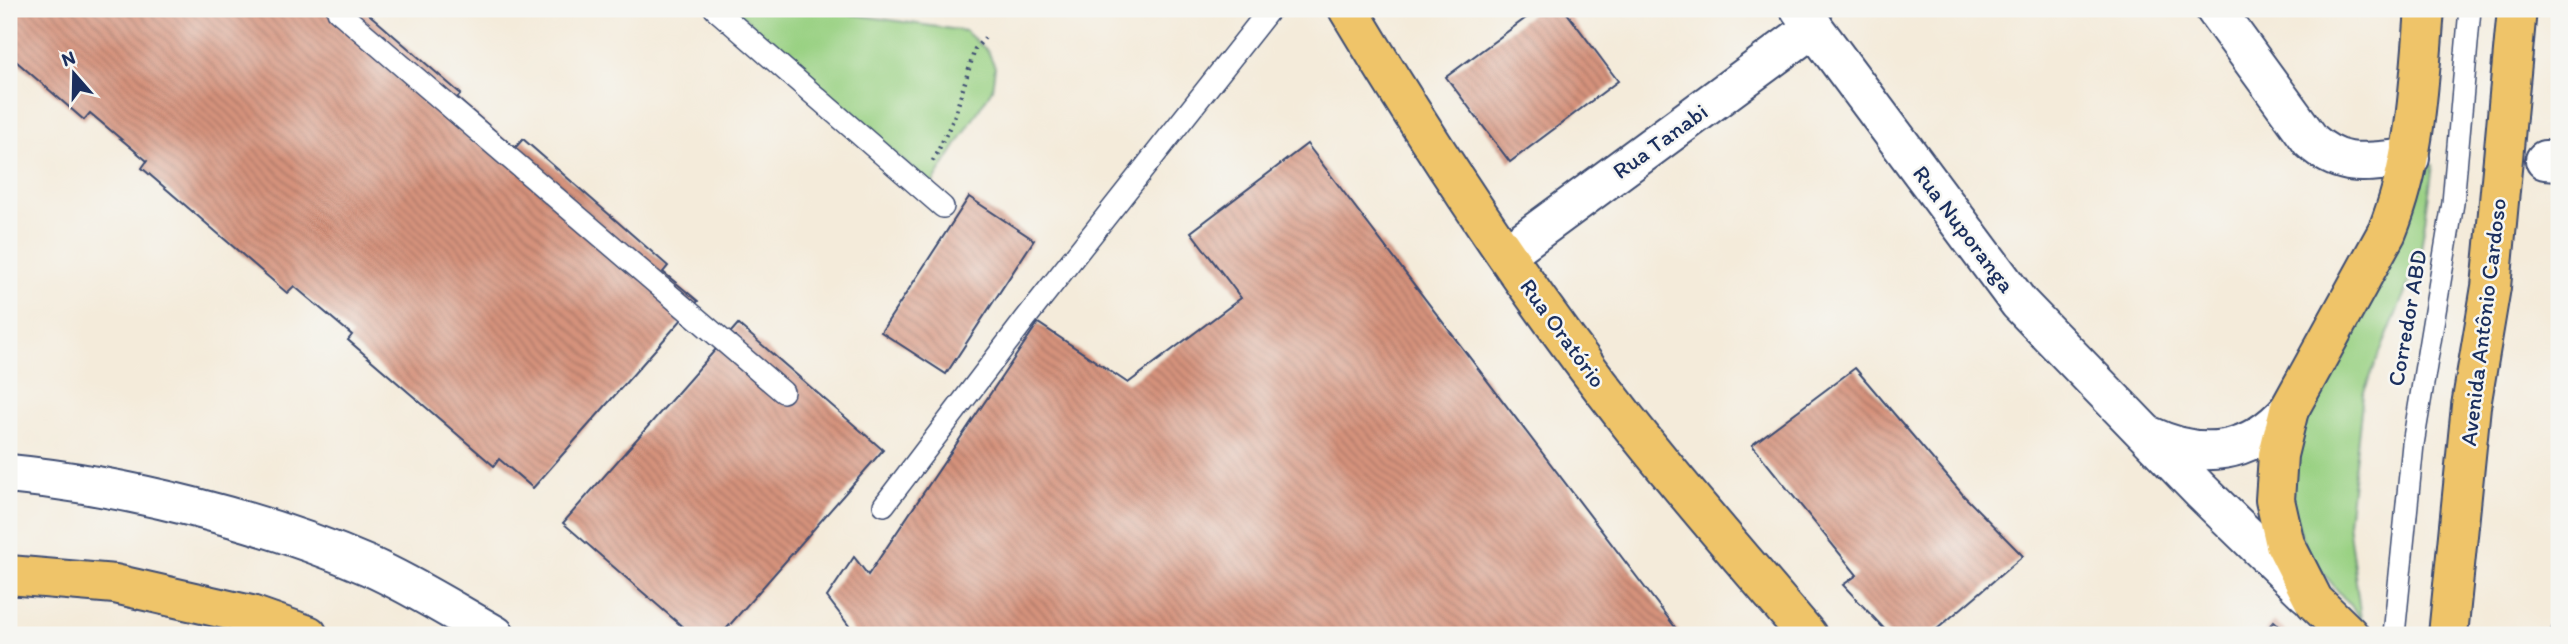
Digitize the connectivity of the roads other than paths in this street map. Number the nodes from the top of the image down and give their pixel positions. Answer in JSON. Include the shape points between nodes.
{"nodes":[{"id":1,"x":715,"y":9,"type":"edge"},
{"id":2,"x":1270,"y":9,"type":"edge"},
{"id":3,"x":1348,"y":9,"type":"edge"},
{"id":4,"x":2215,"y":9,"type":"edge"},
{"id":5,"x":2425,"y":9,"type":"edge"},
{"id":6,"x":2470,"y":9,"type":"edge"},
{"id":7,"x":2517,"y":9,"type":"edge"},
{"id":8,"x":338,"y":11,"type":"dead end"},
{"id":9,"x":1807,"y":18,"type":"edge"},
{"id":10,"x":2410,"y":158,"type":"junction"},
{"id":11,"x":943,"y":207,"type":"dead end"},
{"id":12,"x":1506,"y":254,"type":"junction"},
{"id":13,"x":783,"y":393,"type":"dead end"},
{"id":14,"x":2289,"y":410,"type":"junction"},
{"id":15,"x":2146,"y":434,"type":"junction"},
{"id":16,"x":9,"y":474,"type":"edge"},
{"id":17,"x":884,"y":505,"type":"dead end"},
{"id":18,"x":9,"y":575,"type":"edge"},
{"id":19,"x":2314,"y":601,"type":"junction"},
{"id":20,"x":2453,"y":629,"type":"edge"},
{"id":21,"x":308,"y":635,"type":"edge"},
{"id":22,"x":495,"y":635,"type":"edge"},
{"id":23,"x":1807,"y":635,"type":"edge"},
{"id":24,"x":2349,"y":635,"type":"edge"},
{"id":25,"x":2394,"y":635,"type":"edge"}],
"edges":[{"from":1,"to":11,"type":"lane"},
{"from":2,"to":17,"type":"lane"},
{"from":3,"to":12,"type":"main road","name":"Rua Oratório"},
{"from":4,"to":10,"type":"street","via":[[2311,141],[2328,156],[2358,162]]},
{"from":5,"to":10,"type":"main road"},
{"from":6,"to":25,"type":"lane","name":"Corredor ABD","via":[[2453,204],[2413,444]]},
{"from":7,"to":20,"type":"main road","name":"Avenida Antônio Cardoso","via":[[2491,287],[2471,406]]},
{"from":8,"to":13,"type":"lane"},
{"from":9,"to":12,"type":"street","name":"Rua Tanabi"},
{"from":9,"to":15,"type":"street","name":"Rua Nuporanga","via":[[2019,303]]},
{"from":10,"to":14,"type":"main road","via":[[2387,232]]},
{"from":12,"to":23,"type":"main road","name":"Rua Oratório","via":[[1627,420]]},
{"from":14,"to":15,"type":"street","name":"Rua Nuporanga","via":[[2257,439],[2212,451],[2189,450]]},
{"from":14,"to":19,"type":"main road","via":[[2278,455],[2275,500],[2285,544]]},
{"from":15,"to":19,"type":"street","name":"Rua Nuporanga"},
{"from":16,"to":22,"type":"street","via":[[122,492],[296,538],[371,567]]},
{"from":18,"to":21,"type":"main road","via":[[115,584],[251,615]]},
{"from":19,"to":24,"type":"main road","name":"Rua Nuporanga"}]}
